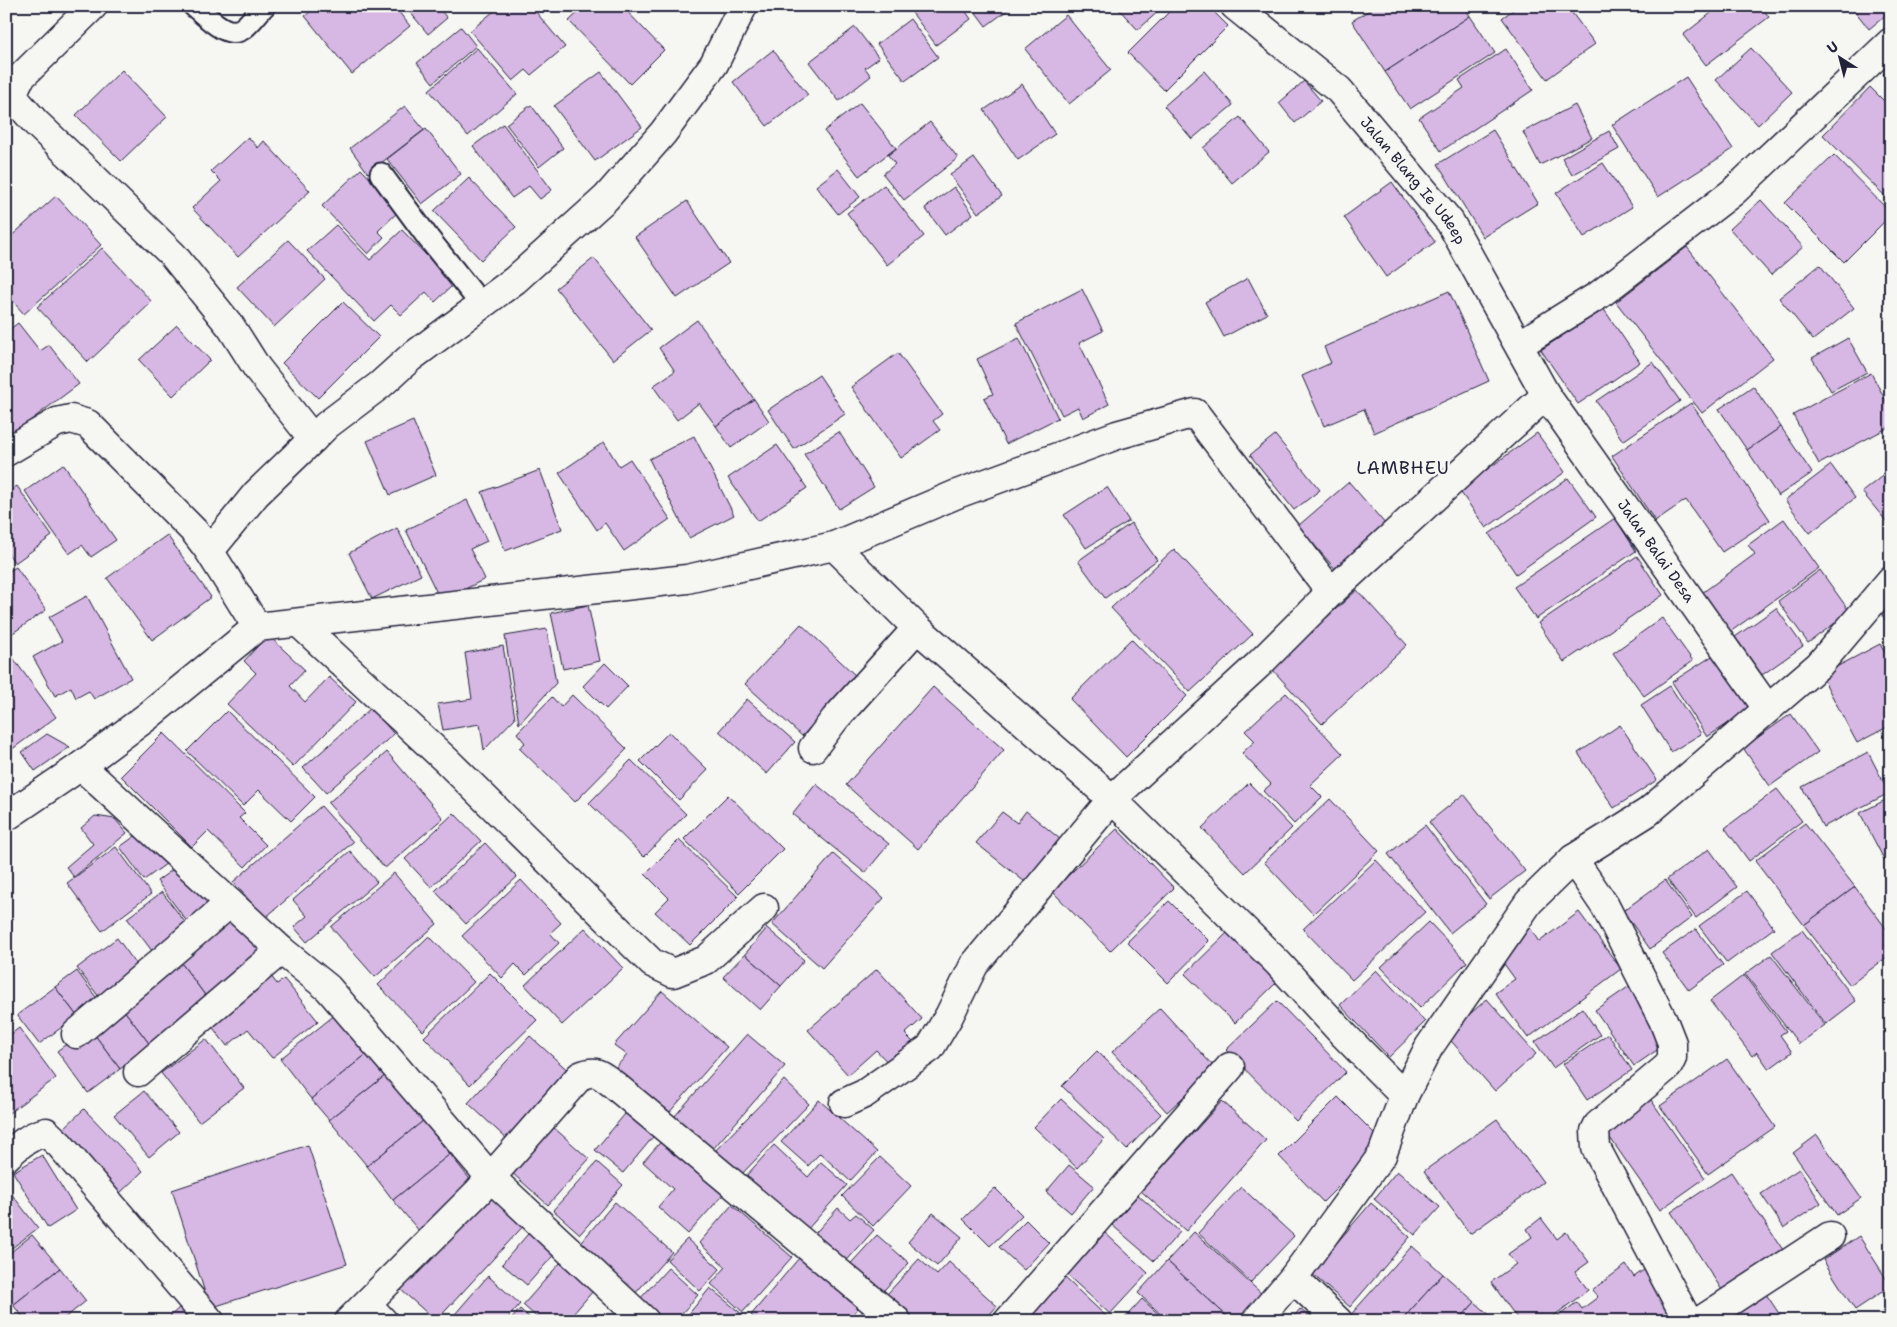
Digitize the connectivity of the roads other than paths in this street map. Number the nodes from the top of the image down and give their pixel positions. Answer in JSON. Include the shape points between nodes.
{"nodes":[{"id":1,"x":93,"y":6,"type":"edge"},
{"id":2,"x":194,"y":6,"type":"edge"},
{"id":3,"x":264,"y":6,"type":"edge"},
{"id":4,"x":743,"y":6,"type":"edge"},
{"id":5,"x":1235,"y":6,"type":"edge"},
{"id":6,"x":1891,"y":42,"type":"edge"},
{"id":7,"x":381,"y":174,"type":"dead end"},
{"id":8,"x":481,"y":304,"type":"junction"},
{"id":9,"x":1519,"y":345,"type":"junction"},
{"id":10,"x":1546,"y":395,"type":"junction"},
{"id":11,"x":313,"y":439,"type":"junction"},
{"id":12,"x":6,"y":452,"type":"edge"},
{"id":13,"x":834,"y":546,"type":"junction"},
{"id":14,"x":208,"y":549,"type":"junction"},
{"id":15,"x":1891,"y":580,"type":"edge"},
{"id":16,"x":1331,"y":592,"type":"junction"},
{"id":17,"x":299,"y":623,"type":"junction"},
{"id":18,"x":257,"y":627,"type":"junction"},
{"id":19,"x":917,"y":628,"type":"junction"},
{"id":20,"x":1767,"y":708,"type":"junction"},
{"id":21,"x":813,"y":748,"type":"dead end"},
{"id":22,"x":81,"y":766,"type":"junction"},
{"id":23,"x":1112,"y":799,"type":"junction"},
{"id":24,"x":6,"y":817,"type":"edge"},
{"id":25,"x":1573,"y":859,"type":"junction"},
{"id":26,"x":230,"y":904,"type":"junction"},
{"id":27,"x":764,"y":908,"type":"dead end"},
{"id":28,"x":281,"y":950,"type":"junction"},
{"id":29,"x":76,"y":1034,"type":"dead end"},
{"id":30,"x":1230,"y":1067,"type":"dead end"},
{"id":31,"x":138,"y":1072,"type":"dead end"},
{"id":32,"x":1404,"y":1096,"type":"junction"},
{"id":33,"x":844,"y":1103,"type":"dead end"},
{"id":34,"x":6,"y":1157,"type":"edge"},
{"id":35,"x":491,"y":1178,"type":"junction"},
{"id":36,"x":1830,"y":1236,"type":"dead end"},
{"id":37,"x":1293,"y":1278,"type":"junction"},
{"id":38,"x":367,"y":1315,"type":"edge"},
{"id":39,"x":210,"y":1321,"type":"edge"},
{"id":40,"x":645,"y":1321,"type":"edge"},
{"id":41,"x":897,"y":1321,"type":"edge"},
{"id":42,"x":1008,"y":1321,"type":"edge"},
{"id":43,"x":1256,"y":1321,"type":"edge"},
{"id":44,"x":1338,"y":1321,"type":"edge"},
{"id":45,"x":1688,"y":1321,"type":"edge"},
{"id":46,"x":1700,"y":1321,"type":"edge"}],
"edges":[{"from":1,"to":11,"type":"street","via":[[20,78],[13,98],[173,255],[231,327],[257,368]]},
{"from":2,"to":3,"type":"lane","via":[[232,32],[241,29]]},
{"from":4,"to":8,"type":"street","via":[[714,64],[663,133],[606,198],[535,263]]},
{"from":5,"to":9,"type":"street","name":"Jalan Blang Ie Udeep","via":[[1339,90],[1450,222]]},
{"from":6,"to":9,"type":"street","via":[[1733,192],[1599,295]]},
{"from":7,"to":8,"type":"lane"},
{"from":8,"to":11,"type":"street","via":[[326,425]]},
{"from":9,"to":10,"type":"street","name":"Jalan Blang Ie Udeep"},
{"from":10,"to":16,"type":"street"},
{"from":10,"to":20,"type":"street","name":"Jalan Balai Desa"},
{"from":11,"to":14,"type":"street","via":[[256,494]]},
{"from":12,"to":14,"type":"street","via":[[57,422],[71,419],[88,424]]},
{"from":13,"to":16,"type":"street","via":[[957,494],[1117,435],[1195,413]]},
{"from":13,"to":17,"type":"street","via":[[687,579]]},
{"from":13,"to":19,"type":"street"},
{"from":14,"to":18,"type":"street"},
{"from":15,"to":20,"type":"street","via":[[1819,665]]},
{"from":16,"to":23,"type":"street","via":[[1258,665]]},
{"from":17,"to":18,"type":"street"},
{"from":17,"to":27,"type":"street","via":[[447,761],[652,963],[673,973],[706,960]]},
{"from":18,"to":22,"type":"street"},
{"from":19,"to":21,"type":"street","via":[[835,718]]},
{"from":19,"to":23,"type":"street"},
{"from":20,"to":25,"type":"street","via":[[1648,812]]},
{"from":22,"to":24,"type":"street"},
{"from":22,"to":26,"type":"street"},
{"from":23,"to":32,"type":"street","via":[[1278,963]]},
{"from":23,"to":33,"type":"street","via":[[974,965],[930,1048],[864,1094]]},
{"from":25,"to":32,"type":"street","via":[[1530,902],[1429,1047]]},
{"from":25,"to":45,"type":"street","via":[[1605,906],[1672,1043],[1672,1058],[1668,1066],[1598,1125],[1595,1135],[1596,1148]]},
{"from":26,"to":28,"type":"street"},
{"from":26,"to":29,"type":"street"},
{"from":28,"to":31,"type":"street"},
{"from":28,"to":35,"type":"street","via":[[328,988]]},
{"from":30,"to":42,"type":"street"},
{"from":32,"to":37,"type":"street","via":[[1382,1155]]},
{"from":34,"to":39,"type":"street","via":[[26,1139],[46,1132]]},
{"from":35,"to":38,"type":"street"},
{"from":35,"to":40,"type":"street"},
{"from":35,"to":41,"type":"street","via":[[580,1076],[598,1072]]},
{"from":36,"to":46,"type":"street"},
{"from":37,"to":43,"type":"street"},
{"from":37,"to":44,"type":"street"}]}
